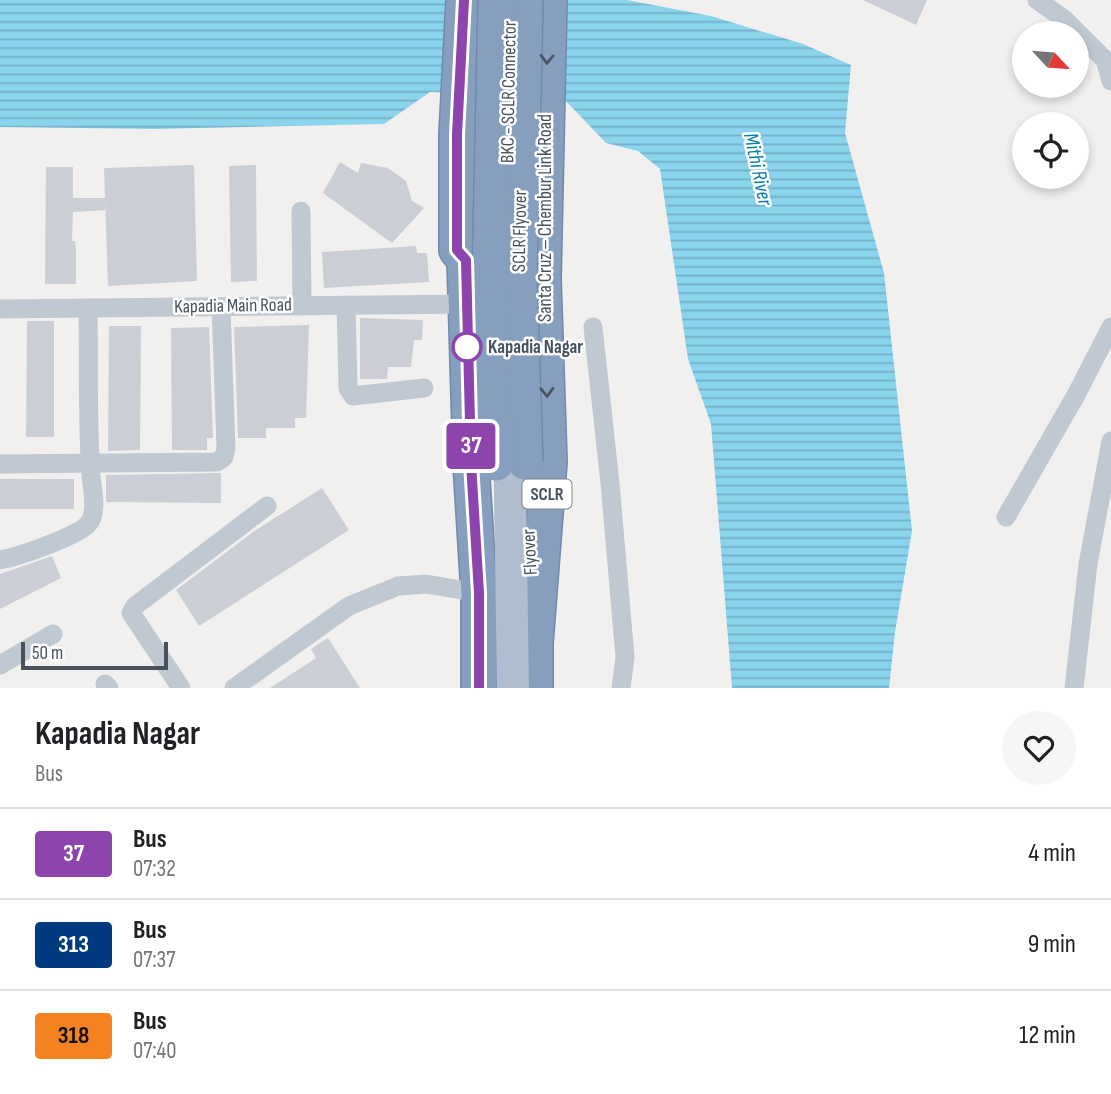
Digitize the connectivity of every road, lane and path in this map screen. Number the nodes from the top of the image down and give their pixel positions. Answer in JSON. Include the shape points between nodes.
{"nodes":[{"id":1,"x":464,"y":0,"type":"edge"},
{"id":2,"x":477,"y":0,"type":"edge"},
{"id":3,"x":496,"y":0,"type":"edge"},
{"id":4,"x":511,"y":0,"type":"edge"},
{"id":5,"x":525,"y":0,"type":"edge"},
{"id":6,"x":549,"y":0,"type":"edge"},
{"id":7,"x":1037,"y":0,"type":"edge"},
{"id":8,"x":1108,"y":59,"type":"edge"},
{"id":9,"x":1111,"y":81,"type":"edge"},
{"id":10,"x":466,"y":128,"type":"junction"},
{"id":11,"x":301,"y":211,"type":"dead end"},
{"id":12,"x":544,"y":259,"type":"junction"},
{"id":13,"x":466,"y":260,"type":"junction"},
{"id":14,"x":466,"y":304,"type":"junction"},
{"id":15,"x":346,"y":305,"type":"junction"},
{"id":16,"x":302,"y":306,"type":"junction"},
{"id":17,"x":221,"y":307,"type":"junction"},
{"id":18,"x":88,"y":308,"type":"junction"},
{"id":19,"x":0,"y":309,"type":"edge"},
{"id":20,"x":593,"y":327,"type":"dead end"},
{"id":21,"x":1111,"y":327,"type":"edge"},
{"id":22,"x":424,"y":387,"type":"dead end"},
{"id":23,"x":1111,"y":441,"type":"edge"},
{"id":24,"x":90,"y":463,"type":"junction"},
{"id":25,"x":510,"y":463,"type":"junction"},
{"id":26,"x":0,"y":464,"type":"edge"},
{"id":27,"x":267,"y":506,"type":"dead end"},
{"id":28,"x":1006,"y":517,"type":"dead end"},
{"id":29,"x":0,"y":560,"type":"edge"},
{"id":30,"x":479,"y":593,"type":"junction"},
{"id":31,"x":53,"y":634,"type":"dead end"},
{"id":32,"x":536,"y":643,"type":"junction"},
{"id":33,"x":0,"y":665,"type":"edge"},
{"id":34,"x":181,"y":688,"type":"edge"},
{"id":35,"x":234,"y":688,"type":"edge"},
{"id":36,"x":480,"y":688,"type":"edge"},
{"id":37,"x":492,"y":688,"type":"edge"},
{"id":38,"x":513,"y":688,"type":"edge"},
{"id":39,"x":535,"y":688,"type":"edge"},
{"id":40,"x":621,"y":688,"type":"edge"},
{"id":41,"x":1074,"y":688,"type":"edge"}],
"edges":[{"from":1,"to":10,"type":"highway"},
{"from":2,"to":10,"type":"highway"},
{"from":3,"to":25,"type":"highway","bridge":true,"via":[[490,280]]},
{"from":4,"to":38,"type":"main road","name":"BKC - SCLR Connector","bridge":true,"via":[[504,280]]},
{"from":5,"to":25,"type":"highway","name":"SCLR Flyover","bridge":true},
{"from":6,"to":12,"type":"highway","name":"Santa Cruz – Chembur Link Road","number":"SCLR","one_way":true},
{"from":7,"to":8,"type":"street"},
{"from":8,"to":9,"type":"street"},
{"from":10,"to":13,"type":"highway","via":[[457,250]]},
{"from":11,"to":16,"type":"street"},
{"from":12,"to":13,"type":"highway"},
{"from":12,"to":32,"type":"highway","name":"Santa Cruz – Chembur Link Road","number":"SCLR","one_way":true,"via":[[549,462]]},
{"from":13,"to":14,"type":"highway"},
{"from":14,"to":15,"type":"street","name":"Kapadia Main Road"},
{"from":14,"to":30,"type":"highway"},
{"from":15,"to":16,"type":"street","name":"Kapadia Main Road"},
{"from":15,"to":22,"type":"street","via":[[348,388],[353,396]]},
{"from":16,"to":17,"type":"street","name":"Kapadia Main Road"},
{"from":17,"to":18,"type":"street","name":"Kapadia Main Road"},
{"from":17,"to":24,"type":"street","via":[[224,457],[216,462]]},
{"from":18,"to":19,"type":"street","name":"Kapadia Main Road"},
{"from":18,"to":24,"type":"street"},
{"from":20,"to":40,"type":"street","via":[[625,657]]},
{"from":21,"to":28,"type":"street"},
{"from":23,"to":41,"type":"street","via":[[1088,564]]},
{"from":24,"to":26,"type":"street"},
{"from":24,"to":29,"type":"street","via":[[90,523]]},
{"from":25,"to":32,"type":"highway","name":"Flyover"},
{"from":25,"to":37,"type":"highway","name":"Flyover"},
{"from":27,"to":34,"type":"street","via":[[131,613]]},
{"from":30,"to":35,"type":"street","via":[[426,584],[398,586],[349,606]]},
{"from":30,"to":36,"type":"highway"},
{"from":31,"to":33,"type":"street"},
{"from":32,"to":39,"type":"highway","name":"Santa Cruz – Chembur Link Road","number":"SCLR"}]}
